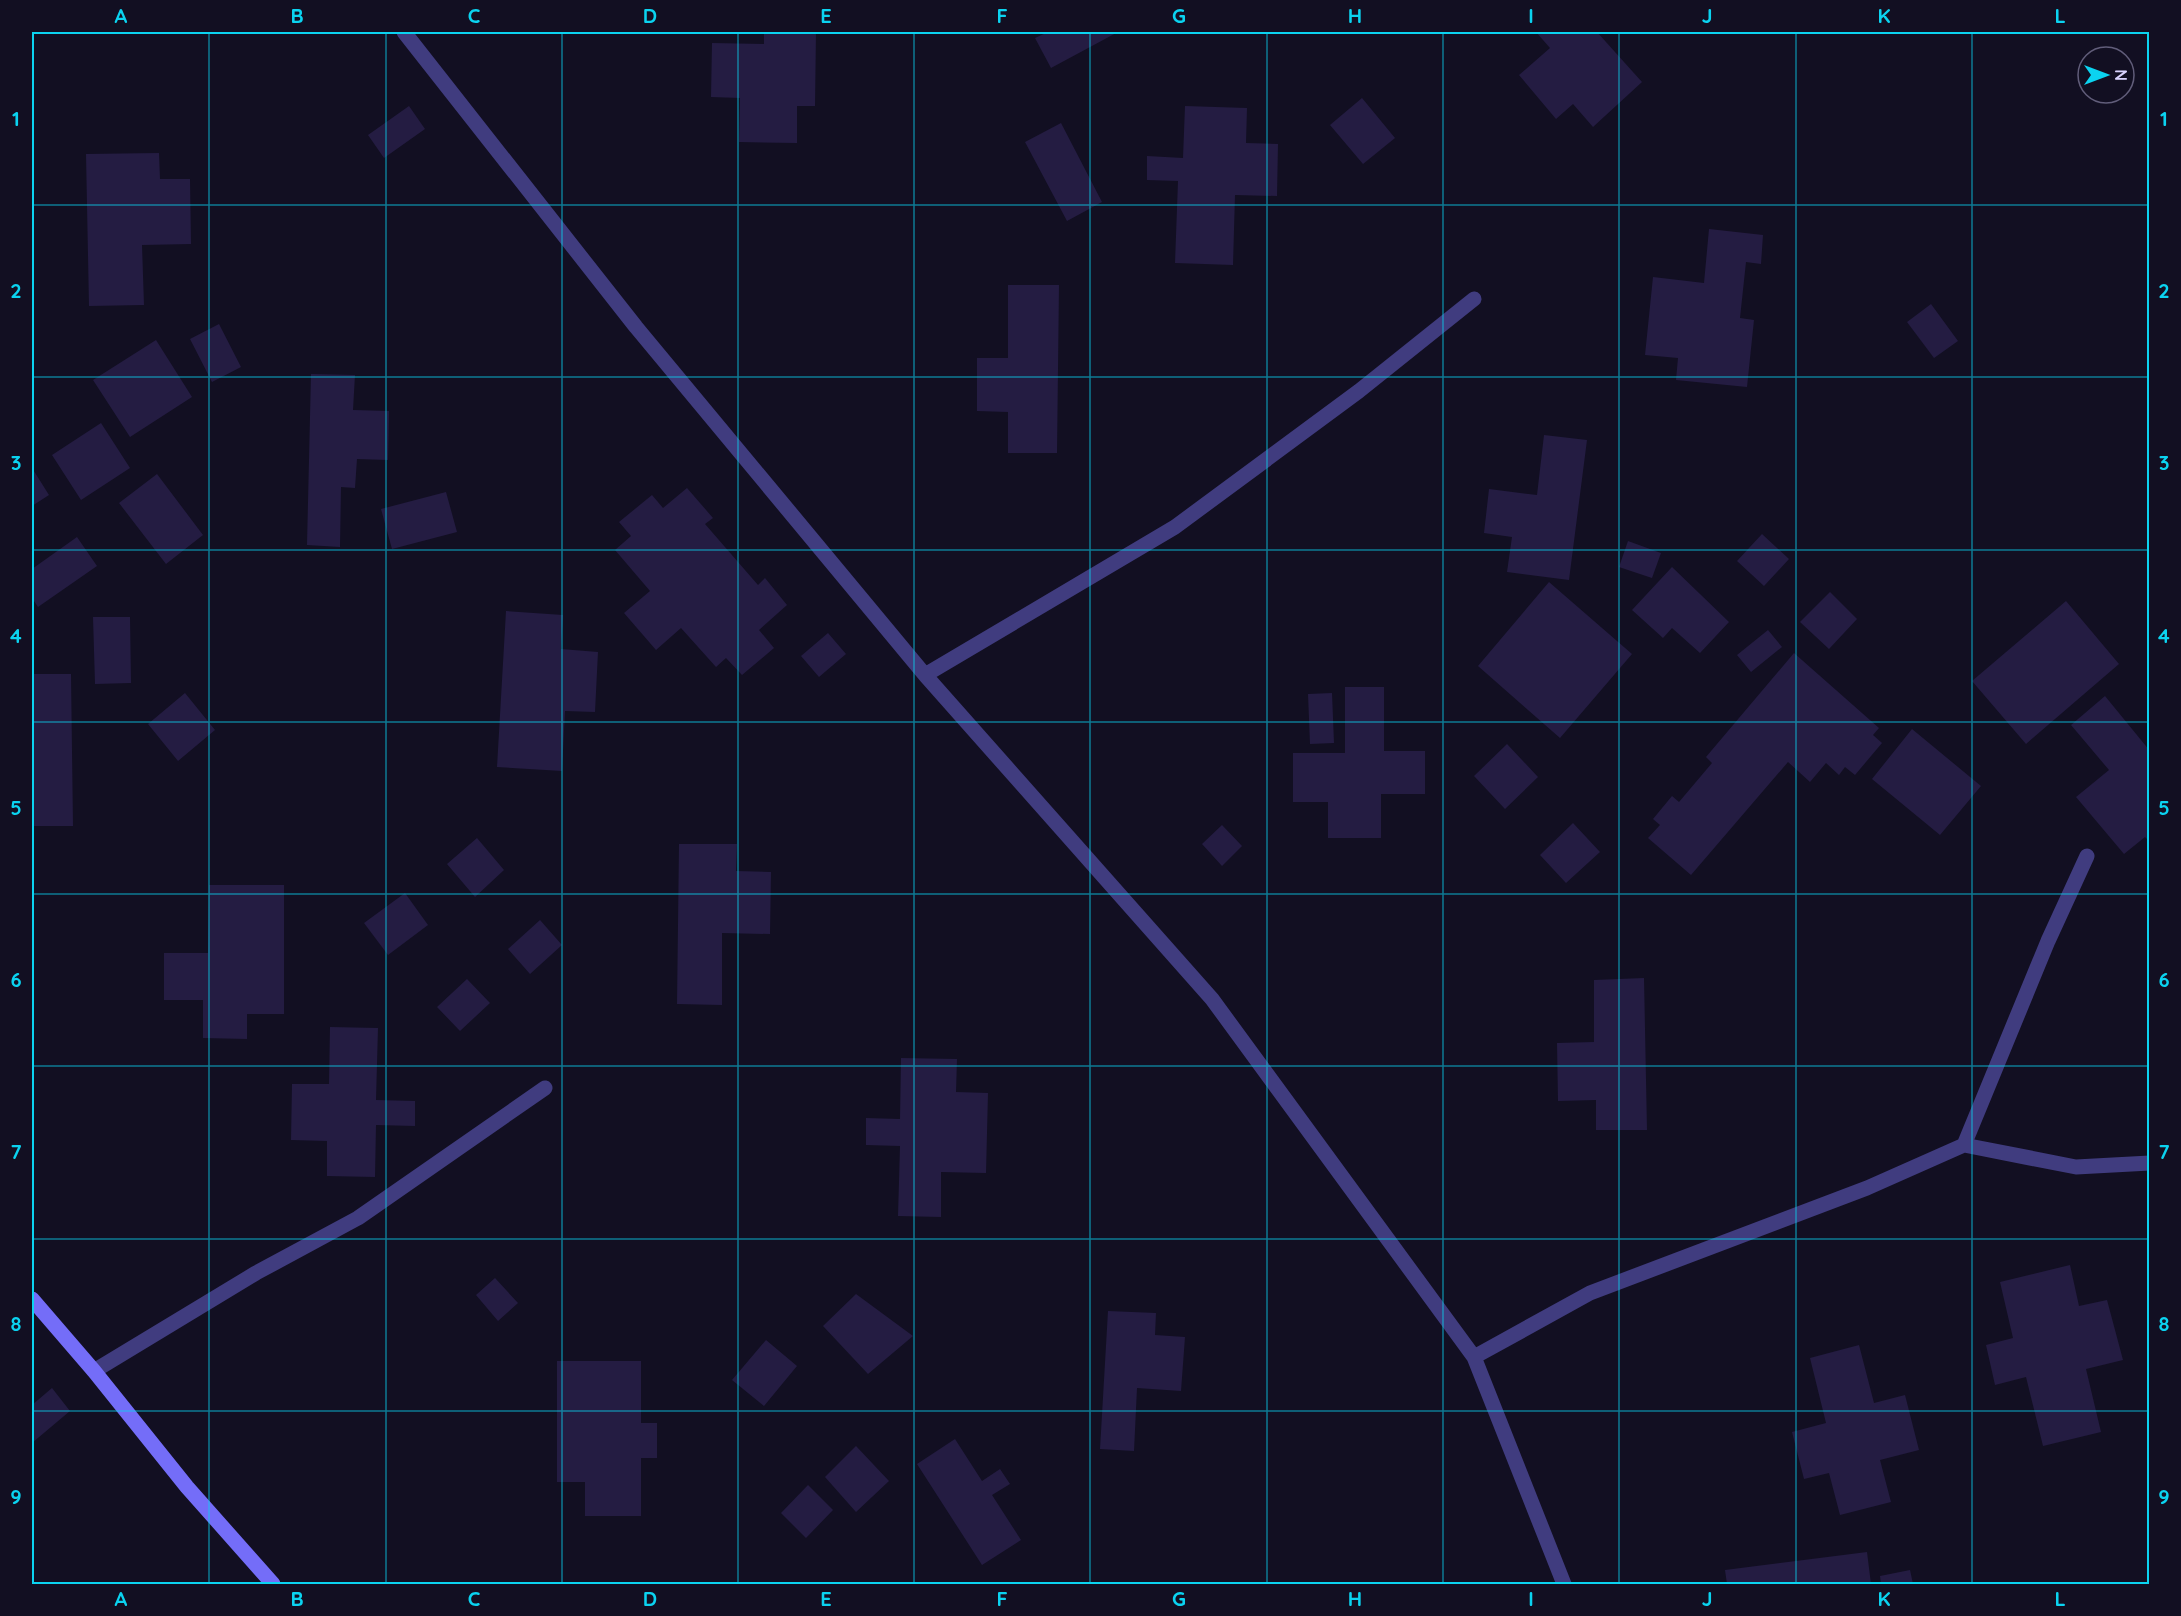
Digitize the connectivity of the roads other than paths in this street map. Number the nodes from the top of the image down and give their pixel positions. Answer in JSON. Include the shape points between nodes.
{"nodes":[{"id":1,"x":404,"y":32,"type":"edge"},
{"id":2,"x":1474,"y":298,"type":"dead end"},
{"id":3,"x":925,"y":675,"type":"junction"},
{"id":4,"x":2087,"y":856,"type":"dead end"},
{"id":5,"x":545,"y":1088,"type":"dead end"},
{"id":6,"x":1964,"y":1145,"type":"junction"},
{"id":7,"x":2150,"y":1163,"type":"edge"},
{"id":8,"x":32,"y":1299,"type":"edge"},
{"id":9,"x":1474,"y":1357,"type":"junction"},
{"id":10,"x":94,"y":1371,"type":"junction"},
{"id":11,"x":273,"y":1584,"type":"edge"},
{"id":12,"x":1564,"y":1584,"type":"edge"}],
"edges":[{"from":1,"to":3,"type":"street","via":[[636,327]]},
{"from":2,"to":3,"type":"street","via":[[1359,391],[1175,527]]},
{"from":3,"to":9,"type":"street","via":[[1212,999]]},
{"from":4,"to":6,"type":"street"},
{"from":5,"to":10,"type":"street","via":[[358,1218],[256,1273]]},
{"from":6,"to":7,"type":"street","via":[[2076,1167]]},
{"from":6,"to":9,"type":"street","via":[[1867,1188],[1590,1293]]},
{"from":8,"to":10,"type":"street"},
{"from":9,"to":12,"type":"street"},
{"from":10,"to":11,"type":"street","via":[[187,1487]]}]}
